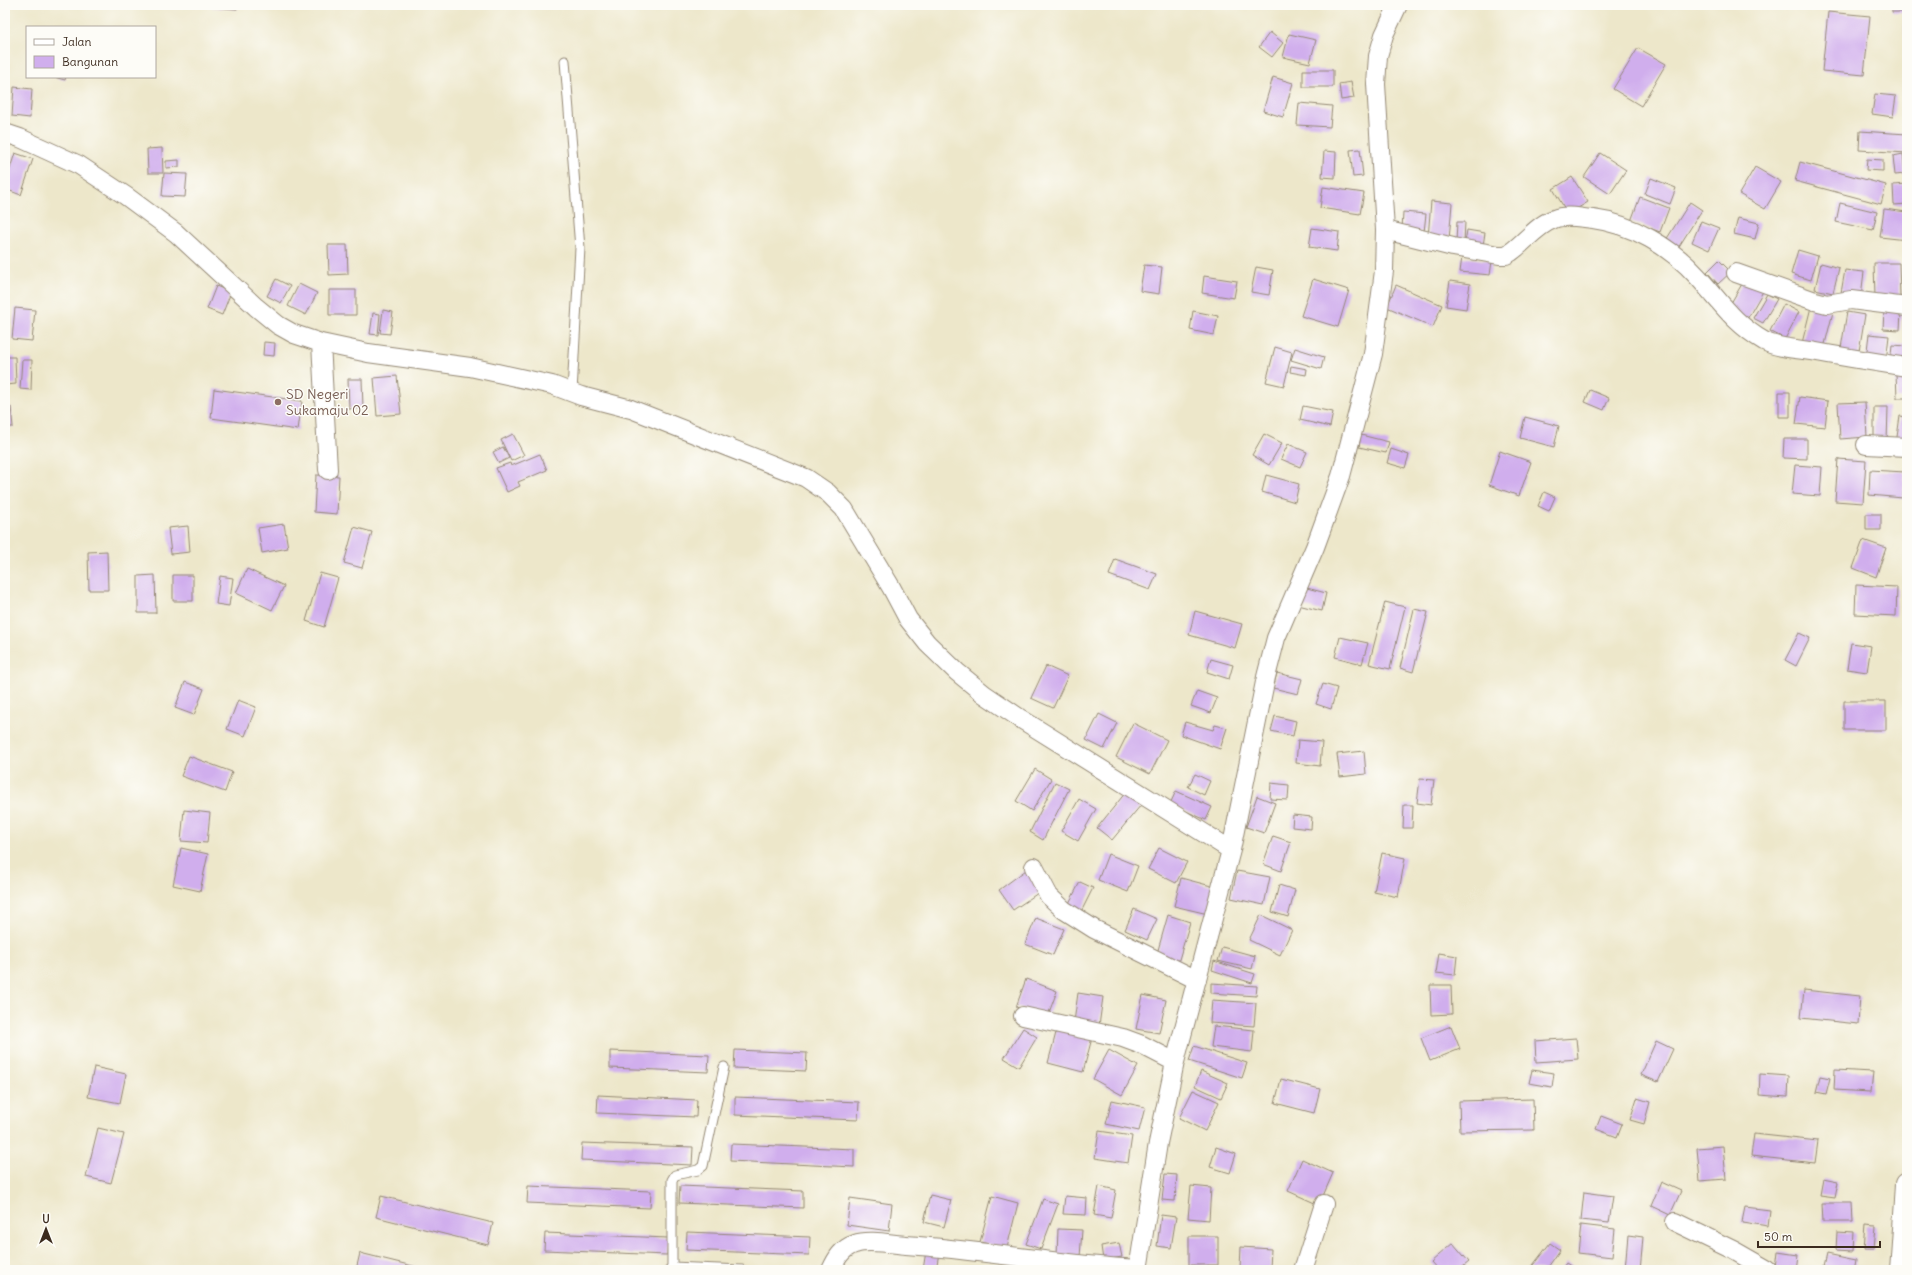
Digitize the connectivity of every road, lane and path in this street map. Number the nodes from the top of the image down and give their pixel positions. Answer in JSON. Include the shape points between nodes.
{"nodes":[{"id":1,"x":1398,"y":5,"type":"edge"},
{"id":2,"x":565,"y":61,"type":"dead end"},
{"id":3,"x":5,"y":134,"type":"edge"},
{"id":4,"x":1385,"y":230,"type":"junction"},
{"id":5,"x":1736,"y":273,"type":"dead end"},
{"id":6,"x":1907,"y":307,"type":"edge"},
{"id":7,"x":321,"y":343,"type":"junction"},
{"id":8,"x":1907,"y":367,"type":"edge"},
{"id":9,"x":577,"y":394,"type":"junction"},
{"id":10,"x":1866,"y":445,"type":"dead end"},
{"id":11,"x":1907,"y":447,"type":"edge"},
{"id":12,"x":328,"y":470,"type":"dead end"},
{"id":13,"x":1231,"y":850,"type":"junction"},
{"id":14,"x":1034,"y":867,"type":"dead end"},
{"id":15,"x":1197,"y":980,"type":"junction"},
{"id":16,"x":1023,"y":1016,"type":"dead end"},
{"id":17,"x":1175,"y":1062,"type":"junction"},
{"id":18,"x":724,"y":1066,"type":"dead end"},
{"id":19,"x":1907,"y":1184,"type":"edge"},
{"id":20,"x":1324,"y":1204,"type":"dead end"},
{"id":21,"x":1675,"y":1222,"type":"dead end"},
{"id":22,"x":671,"y":1268,"type":"edge"},
{"id":23,"x":742,"y":1270,"type":"edge"},
{"id":24,"x":831,"y":1270,"type":"edge"},
{"id":25,"x":1138,"y":1270,"type":"edge"},
{"id":26,"x":1303,"y":1270,"type":"edge"},
{"id":27,"x":1768,"y":1270,"type":"edge"},
{"id":28,"x":1901,"y":1270,"type":"edge"}],
"edges":[{"from":1,"to":4,"type":"street","via":[[1378,56],[1376,84]]},
{"from":2,"to":9,"type":"lane","via":[[580,248]]},
{"from":3,"to":7,"type":"street","via":[[80,165],[176,233],[278,326]]},
{"from":4,"to":8,"type":"street","via":[[1453,247],[1506,255],[1542,225],[1554,219],[1566,216],[1602,220],[1647,236],[1670,252],[1697,275],[1729,315],[1766,342]]},
{"from":4,"to":13,"type":"street","via":[[1380,307],[1368,376],[1341,476],[1276,638]]},
{"from":5,"to":6,"type":"street","via":[[1827,304],[1852,300]]},
{"from":7,"to":9,"type":"street","via":[[368,353],[470,367],[552,385]]},
{"from":7,"to":12,"type":"street"},
{"from":9,"to":13,"type":"street","via":[[631,408],[806,478],[828,493],[844,509],[858,530],[908,619],[927,643],[957,672],[1021,719]]},
{"from":10,"to":11,"type":"street"},
{"from":13,"to":15,"type":"street"},
{"from":14,"to":15,"type":"street","via":[[1049,896],[1064,910]]},
{"from":15,"to":17,"type":"street"},
{"from":16,"to":17,"type":"street","via":[[1123,1038]]},
{"from":17,"to":25,"type":"street","via":[[1158,1143]]},
{"from":18,"to":22,"type":"lane","via":[[703,1166],[698,1170],[675,1175],[672,1180]]},
{"from":19,"to":28,"type":"main road"},
{"from":20,"to":26,"type":"street"},
{"from":21,"to":27,"type":"street"},
{"from":22,"to":23,"type":"lane"},
{"from":24,"to":25,"type":"street","via":[[845,1249],[855,1244],[868,1243],[928,1246]]}]}
